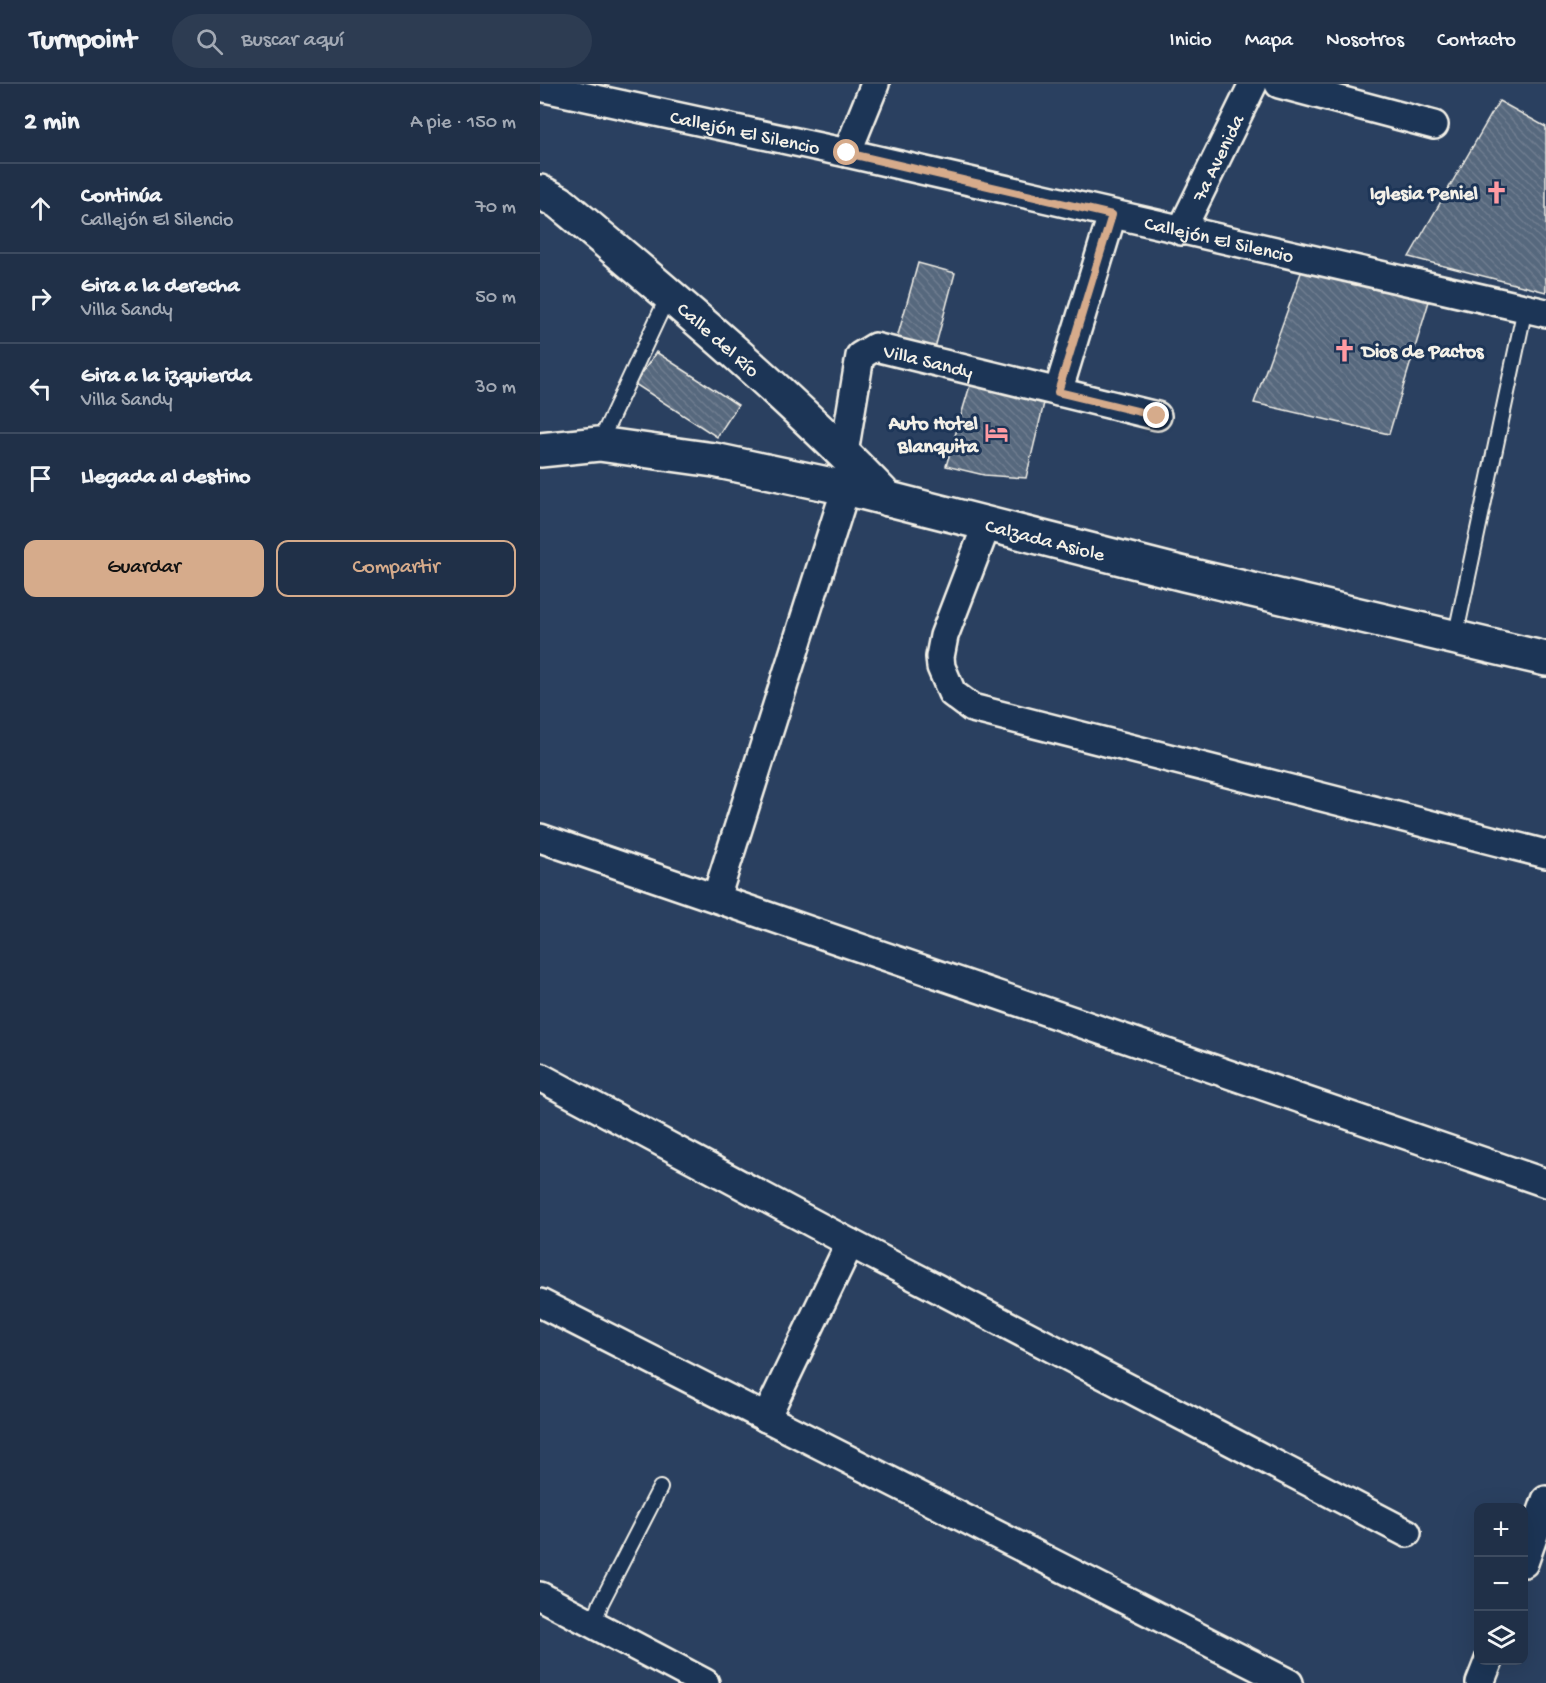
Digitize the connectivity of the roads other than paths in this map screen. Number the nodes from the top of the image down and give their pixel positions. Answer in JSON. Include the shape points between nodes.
{"nodes":[{"id":1,"x":876,"y":84,"type":"edge"},
{"id":2,"x":1253,"y":84,"type":"edge"},
{"id":3,"x":1280,"y":84,"type":"edge"},
{"id":4,"x":540,"y":87,"type":"edge"},
{"id":5,"x":1434,"y":125,"type":"dead end"},
{"id":6,"x":847,"y":153,"type":"junction"},
{"id":7,"x":540,"y":192,"type":"edge"},
{"id":8,"x":1112,"y":215,"type":"junction"},
{"id":9,"x":1180,"y":231,"type":"junction"},
{"id":10,"x":669,"y":294,"type":"junction"},
{"id":11,"x":1536,"y":310,"type":"edge"},
{"id":12,"x":1058,"y":392,"type":"junction"},
{"id":13,"x":1157,"y":416,"type":"dead end"},
{"id":14,"x":599,"y":444,"type":"junction"},
{"id":15,"x":540,"y":450,"type":"edge"},
{"id":16,"x":844,"y":453,"type":"junction"},
{"id":17,"x":846,"y":488,"type":"junction"},
{"id":18,"x":888,"y":499,"type":"junction"},
{"id":19,"x":987,"y":524,"type":"junction"},
{"id":20,"x":1455,"y":638,"type":"junction"},
{"id":21,"x":1546,"y":659,"type":"edge"},
{"id":22,"x":540,"y":838,"type":"edge"},
{"id":23,"x":1546,"y":854,"type":"edge"},
{"id":24,"x":716,"y":898,"type":"junction"},
{"id":25,"x":540,"y":1077,"type":"edge"},
{"id":26,"x":1546,"y":1183,"type":"edge"},
{"id":27,"x":850,"y":1242,"type":"junction"},
{"id":28,"x":540,"y":1304,"type":"edge"},
{"id":29,"x":766,"y":1418,"type":"junction"},
{"id":30,"x":660,"y":1488,"type":"dead end"},
{"id":31,"x":1546,"y":1500,"type":"edge"},
{"id":32,"x":1407,"y":1533,"type":"dead end"},
{"id":33,"x":1526,"y":1557,"type":"edge"},
{"id":34,"x":540,"y":1596,"type":"edge"},
{"id":35,"x":594,"y":1623,"type":"junction"},
{"id":36,"x":1486,"y":1665,"type":"edge"},
{"id":37,"x":705,"y":1683,"type":"edge"},
{"id":38,"x":1289,"y":1683,"type":"edge"},
{"id":39,"x":1480,"y":1683,"type":"edge"}],
"edges":[{"from":1,"to":6,"type":"street"},
{"from":2,"to":9,"type":"street","name":"7a Avenida"},
{"from":3,"to":5,"type":"street"},
{"from":4,"to":6,"type":"street","name":"Callejón El Silencio"},
{"from":6,"to":8,"type":"street","name":"Callejón El Silencio"},
{"from":7,"to":10,"type":"main road","name":"Calle del Río","via":[[559,202]]},
{"from":8,"to":9,"type":"street","name":"Callejón El Silencio"},
{"from":8,"to":12,"type":"street"},
{"from":9,"to":11,"type":"street","name":"Callejón El Silencio"},
{"from":10,"to":14,"type":"lane"},
{"from":10,"to":16,"type":"main road","name":"Calle del Río"},
{"from":11,"to":20,"type":"lane"},
{"from":12,"to":13,"type":"street","name":"Villa Sandy"},
{"from":12,"to":16,"type":"street","name":"Villa Sandy","via":[[874,347],[860,356]]},
{"from":14,"to":15,"type":"main road","name":"Calzada Asiole"},
{"from":14,"to":17,"type":"main road","name":"Calzada Asiole","via":[[714,460]]},
{"from":16,"to":18,"type":"main road","name":"Calle del Río"},
{"from":17,"to":18,"type":"main road","name":"Calzada Asiole"},
{"from":17,"to":24,"type":"street"},
{"from":18,"to":19,"type":"main road","name":"Calzada Asiole"},
{"from":19,"to":20,"type":"main road","name":"Calzada Asiole"},
{"from":19,"to":23,"type":"street","via":[[944,636],[940,657],[952,693],[972,708]]},
{"from":20,"to":21,"type":"main road","name":"Calzada Asiole"},
{"from":22,"to":24,"type":"street"},
{"from":24,"to":26,"type":"street"},
{"from":25,"to":27,"type":"street"},
{"from":27,"to":29,"type":"street"},
{"from":27,"to":32,"type":"street"},
{"from":28,"to":29,"type":"street"},
{"from":29,"to":38,"type":"street"},
{"from":30,"to":35,"type":"lane"},
{"from":31,"to":33,"type":"street"},
{"from":34,"to":35,"type":"street"},
{"from":35,"to":37,"type":"street"},
{"from":36,"to":39,"type":"street"}]}
